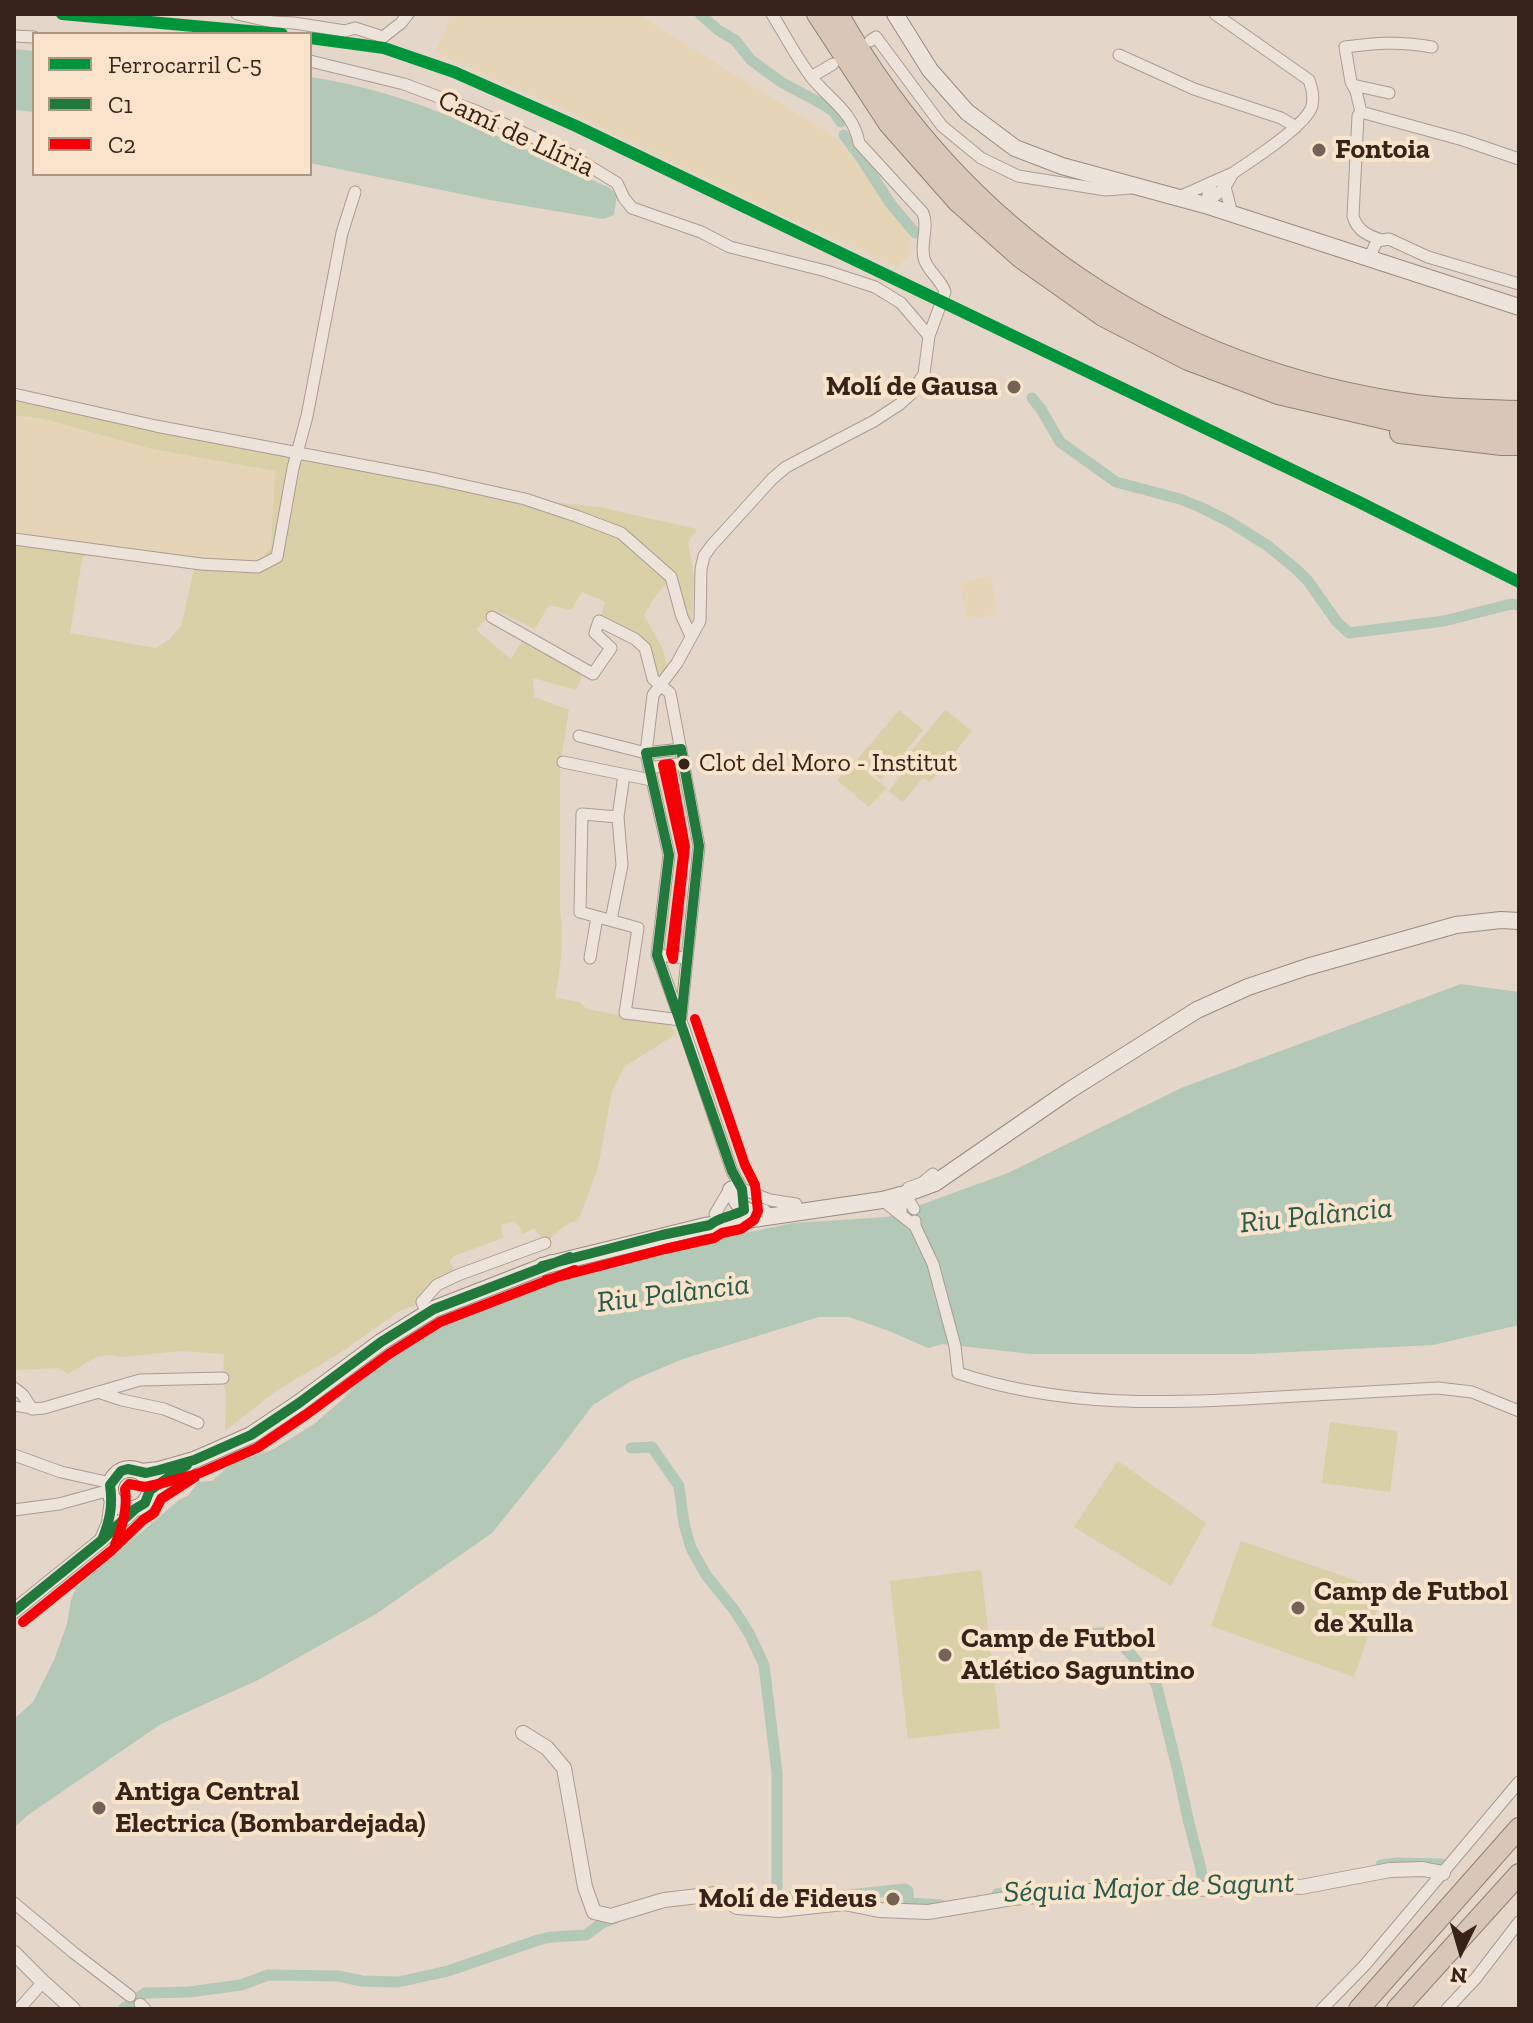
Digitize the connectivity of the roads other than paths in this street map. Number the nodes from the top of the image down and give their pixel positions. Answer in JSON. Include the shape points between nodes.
{"nodes":[{"id":1,"x":237,"y":14,"type":"edge"},
{"id":2,"x":408,"y":14,"type":"edge"},
{"id":3,"x":772,"y":14,"type":"edge"},
{"id":4,"x":817,"y":14,"type":"edge"},
{"id":5,"x":838,"y":14,"type":"edge"},
{"id":6,"x":895,"y":14,"type":"edge"},
{"id":7,"x":1215,"y":14,"type":"edge"},
{"id":8,"x":870,"y":41,"type":"dead end"},
{"id":9,"x":1432,"y":47,"type":"dead end"},
{"id":10,"x":1119,"y":55,"type":"dead end"},
{"id":11,"x":312,"y":61,"type":"edge"},
{"id":12,"x":833,"y":64,"type":"dead end"},
{"id":13,"x":811,"y":77,"type":"junction"},
{"id":14,"x":1353,"y":85,"type":"junction"},
{"id":15,"x":1389,"y":93,"type":"dead end"},
{"id":16,"x":1361,"y":112,"type":"junction"},
{"id":17,"x":1296,"y":127,"type":"junction"},
{"id":18,"x":1519,"y":159,"type":"edge"},
{"id":19,"x":1233,"y":173,"type":"junction"},
{"id":20,"x":1212,"y":182,"type":"junction"},
{"id":21,"x":1225,"y":187,"type":"junction"},
{"id":22,"x":1137,"y":188,"type":"junction"},
{"id":23,"x":355,"y":192,"type":"dead end"},
{"id":24,"x":1177,"y":198,"type":"junction"},
{"id":25,"x":1205,"y":205,"type":"junction"},
{"id":26,"x":1232,"y":214,"type":"junction"},
{"id":27,"x":1382,"y":240,"type":"junction"},
{"id":28,"x":1021,"y":258,"type":"junction"},
{"id":29,"x":1369,"y":258,"type":"junction"},
{"id":30,"x":1519,"y":284,"type":"edge"},
{"id":31,"x":1111,"y":299,"type":"junction"},
{"id":32,"x":1519,"y":307,"type":"edge"},
{"id":33,"x":929,"y":336,"type":"junction"},
{"id":34,"x":14,"y":394,"type":"edge"},
{"id":35,"x":1519,"y":398,"type":"edge"},
{"id":36,"x":1519,"y":411,"type":"edge"},
{"id":37,"x":1519,"y":429,"type":"edge"},
{"id":38,"x":1519,"y":445,"type":"edge"},
{"id":39,"x":297,"y":454,"type":"junction"},
{"id":40,"x":14,"y":539,"type":"edge"},
{"id":41,"x":492,"y":617,"type":"dead end"},
{"id":42,"x":691,"y":636,"type":"junction"},
{"id":43,"x":661,"y":684,"type":"junction"},
{"id":44,"x":579,"y":736,"type":"dead end"},
{"id":45,"x":681,"y":749,"type":"junction"},
{"id":46,"x":646,"y":753,"type":"junction"},
{"id":47,"x":563,"y":762,"type":"dead end"},
{"id":48,"x":684,"y":763,"type":"junction"},
{"id":49,"x":650,"y":774,"type":"junction"},
{"id":50,"x":624,"y":775,"type":"junction"},
{"id":51,"x":618,"y":817,"type":"junction"},
{"id":52,"x":597,"y":917,"type":"junction"},
{"id":53,"x":611,"y":920,"type":"junction"},
{"id":54,"x":1519,"y":921,"type":"edge"},
{"id":55,"x":657,"y":955,"type":"junction"},
{"id":56,"x":590,"y":958,"type":"dead end"},
{"id":57,"x":686,"y":958,"type":"junction"},
{"id":58,"x":681,"y":1020,"type":"junction"},
{"id":59,"x":973,"y":1155,"type":"junction"},
{"id":60,"x":933,"y":1174,"type":"junction"},
{"id":61,"x":736,"y":1190,"type":"junction"},
{"id":62,"x":913,"y":1198,"type":"junction"},
{"id":63,"x":882,"y":1200,"type":"junction"},
{"id":64,"x":811,"y":1205,"type":"junction"},
{"id":65,"x":744,"y":1210,"type":"junction"},
{"id":66,"x":901,"y":1215,"type":"junction"},
{"id":67,"x":712,"y":1220,"type":"junction"},
{"id":68,"x":915,"y":1226,"type":"junction"},
{"id":69,"x":545,"y":1243,"type":"dead end"},
{"id":70,"x":427,"y":1314,"type":"junction"},
{"id":71,"x":223,"y":1378,"type":"dead end"},
{"id":72,"x":14,"y":1388,"type":"edge"},
{"id":73,"x":98,"y":1392,"type":"junction"},
{"id":74,"x":14,"y":1406,"type":"edge"},
{"id":75,"x":32,"y":1409,"type":"junction"},
{"id":76,"x":1519,"y":1411,"type":"edge"},
{"id":77,"x":198,"y":1423,"type":"dead end"},
{"id":78,"x":14,"y":1455,"type":"edge"},
{"id":79,"x":194,"y":1460,"type":"junction"},
{"id":80,"x":141,"y":1472,"type":"junction"},
{"id":81,"x":150,"y":1490,"type":"junction"},
{"id":82,"x":111,"y":1491,"type":"junction"},
{"id":83,"x":135,"y":1509,"type":"junction"},
{"id":84,"x":14,"y":1510,"type":"edge"},
{"id":85,"x":102,"y":1540,"type":"junction"},
{"id":86,"x":14,"y":1611,"type":"edge"},
{"id":87,"x":523,"y":1733,"type":"dead end"},
{"id":88,"x":1519,"y":1782,"type":"edge"},
{"id":89,"x":1519,"y":1828,"type":"edge"},
{"id":90,"x":1443,"y":1873,"type":"junction"},
{"id":91,"x":1519,"y":1874,"type":"edge"},
{"id":92,"x":14,"y":1903,"type":"edge"},
{"id":93,"x":1519,"y":1922,"type":"edge"},
{"id":94,"x":14,"y":1953,"type":"edge"},
{"id":95,"x":43,"y":1982,"type":"junction"},
{"id":96,"x":130,"y":1996,"type":"dead end"},
{"id":97,"x":19,"y":2009,"type":"edge"},
{"id":98,"x":73,"y":2009,"type":"edge"},
{"id":99,"x":1322,"y":2009,"type":"edge"},
{"id":100,"x":1359,"y":2009,"type":"edge"},
{"id":101,"x":1397,"y":2009,"type":"edge"},
{"id":102,"x":1447,"y":2009,"type":"edge"}],
"edges":[{"from":1,"to":2,"type":"street","via":[[345,31],[355,28],[383,37]]},
{"from":3,"to":13,"type":"street"},
{"from":4,"to":28,"type":"highway","via":[[889,124],[957,201]]},
{"from":5,"to":31,"type":"highway","via":[[899,108],[959,179],[1028,241]]},
{"from":6,"to":22,"type":"main road","via":[[930,70],[967,112],[1015,148]]},
{"from":7,"to":17,"type":"street","via":[[1309,80],[1311,110]]},
{"from":8,"to":22,"type":"street","via":[[876,37],[942,126],[981,158],[1018,176],[1106,190]]},
{"from":9,"to":14,"type":"street","via":[[1386,42],[1345,47]]},
{"from":10,"to":17,"type":"street"},
{"from":11,"to":33,"type":"street","name":"Camí de Llíria","via":[[404,84],[476,111],[571,155],[617,183],[632,208],[730,247],[875,287],[901,303]]},
{"from":12,"to":13,"type":"street"},
{"from":13,"to":33,"type":"street","via":[[850,118],[859,143],[923,213],[924,260],[945,292]]},
{"from":14,"to":15,"type":"street"},
{"from":14,"to":16,"type":"street"},
{"from":16,"to":18,"type":"street"},
{"from":16,"to":27,"type":"street","via":[[1353,216],[1369,236]]},
{"from":17,"to":19,"type":"street"},
{"from":19,"to":20,"type":"street"},
{"from":19,"to":21,"type":"street"},
{"from":20,"to":24,"type":"street"},
{"from":20,"to":25,"type":"street"},
{"from":21,"to":25,"type":"street"},
{"from":21,"to":26,"type":"street"},
{"from":22,"to":24,"type":"main road"},
{"from":23,"to":39,"type":"street"},
{"from":24,"to":25,"type":"main road"},
{"from":25,"to":26,"type":"main road"},
{"from":26,"to":29,"type":"main road"},
{"from":27,"to":29,"type":"street"},
{"from":27,"to":30,"type":"street"},
{"from":28,"to":37,"type":"highway","via":[[1103,316],[1188,360],[1278,394],[1390,420]]},
{"from":28,"to":38,"type":"highway","via":[[1062,298],[1099,322],[1185,369],[1276,405],[1387,432]]},
{"from":29,"to":32,"type":"main road"},
{"from":31,"to":35,"type":"highway","via":[[1305,374],[1412,394]]},
{"from":31,"to":36,"type":"highway","via":[[1210,350],[1306,383],[1418,405]]},
{"from":33,"to":42,"type":"street","via":[[924,374],[900,404],[786,467],[712,545],[701,569],[700,621]]},
{"from":34,"to":39,"type":"street"},
{"from":39,"to":40,"type":"street","via":[[277,557],[258,567]]},
{"from":39,"to":42,"type":"street","via":[[525,499],[621,533],[671,577]]},
{"from":41,"to":43,"type":"street","via":[[593,674],[611,648],[595,633],[599,621],[645,648],[653,679]]},
{"from":42,"to":43,"type":"street"},
{"from":43,"to":45,"type":"street","via":[[670,693]]},
{"from":43,"to":46,"type":"street","via":[[653,695]]},
{"from":44,"to":46,"type":"street"},
{"from":45,"to":46,"type":"street"},
{"from":45,"to":48,"type":"street"},
{"from":46,"to":49,"type":"street"},
{"from":47,"to":50,"type":"street"},
{"from":48,"to":49,"type":"street"},
{"from":48,"to":57,"type":"street","via":[[699,846]]},
{"from":49,"to":50,"type":"street"},
{"from":49,"to":55,"type":"street","via":[[669,855]]},
{"from":50,"to":51,"type":"street"},
{"from":51,"to":52,"type":"street","via":[[582,814],[580,912]]},
{"from":51,"to":53,"type":"street","via":[[622,865]]},
{"from":52,"to":53,"type":"street"},
{"from":52,"to":56,"type":"street"},
{"from":53,"to":58,"type":"street","via":[[638,928],[625,1013]]},
{"from":54,"to":59,"type":"main road","via":[[1456,925],[1248,987],[1197,1010]]},
{"from":55,"to":57,"type":"street"},
{"from":55,"to":58,"type":"street"},
{"from":57,"to":58,"type":"street"},
{"from":58,"to":61,"type":"street"},
{"from":59,"to":60,"type":"main road"},
{"from":59,"to":62,"type":"main road"},
{"from":60,"to":62,"type":"street","via":[[908,1188]]},
{"from":60,"to":64,"type":"main road"},
{"from":61,"to":64,"type":"street"},
{"from":61,"to":65,"type":"main road"},
{"from":61,"to":67,"type":"street"},
{"from":62,"to":63,"type":"main road"},
{"from":62,"to":64,"type":"street","via":[[894,1193]]},
{"from":62,"to":66,"type":"street","via":[[901,1205]]},
{"from":62,"to":68,"type":"street"},
{"from":63,"to":64,"type":"main road"},
{"from":63,"to":66,"type":"street"},
{"from":64,"to":65,"type":"main road","via":[[754,1214]]},
{"from":64,"to":67,"type":"main road"},
{"from":65,"to":67,"type":"main road"},
{"from":66,"to":68,"type":"street"},
{"from":67,"to":70,"type":"main road","via":[[542,1266]]},
{"from":68,"to":76,"type":"street","via":[[933,1264],[958,1373],[984,1382],[1086,1400],[1148,1402],[1438,1388],[1472,1392]]},
{"from":69,"to":70,"type":"street","via":[[437,1285],[422,1302]]},
{"from":70,"to":79,"type":"main road","via":[[251,1435]]},
{"from":71,"to":73,"type":"street","via":[[140,1380]]},
{"from":72,"to":75,"type":"street"},
{"from":73,"to":75,"type":"street"},
{"from":73,"to":77,"type":"street"},
{"from":74,"to":75,"type":"street"},
{"from":78,"to":82,"type":"street"},
{"from":79,"to":80,"type":"main road"},
{"from":79,"to":81,"type":"main road"},
{"from":80,"to":81,"type":"main road"},
{"from":80,"to":82,"type":"main road","via":[[121,1471]]},
{"from":81,"to":83,"type":"main road","via":[[145,1503]]},
{"from":82,"to":83,"type":"main road","via":[[122,1508]]},
{"from":82,"to":84,"type":"street"},
{"from":82,"to":85,"type":"street"},
{"from":83,"to":85,"type":"street"},
{"from":85,"to":86,"type":"street"},
{"from":87,"to":90,"type":"street","via":[[547,1748],[564,1768],[585,1887],[594,1912],[611,1916],[664,1900],[716,1894],[737,1907],[779,1910],[844,1903],[928,1912],[1103,1890],[1301,1887],[1390,1870]]},
{"from":88,"to":90,"type":"street"},
{"from":89,"to":100,"type":"highway"},
{"from":90,"to":99,"type":"street"},
{"from":91,"to":101,"type":"highway"},
{"from":92,"to":96,"type":"street"},
{"from":93,"to":102,"type":"street"},
{"from":94,"to":95,"type":"street"},
{"from":95,"to":97,"type":"street"},
{"from":95,"to":98,"type":"street"}]}
